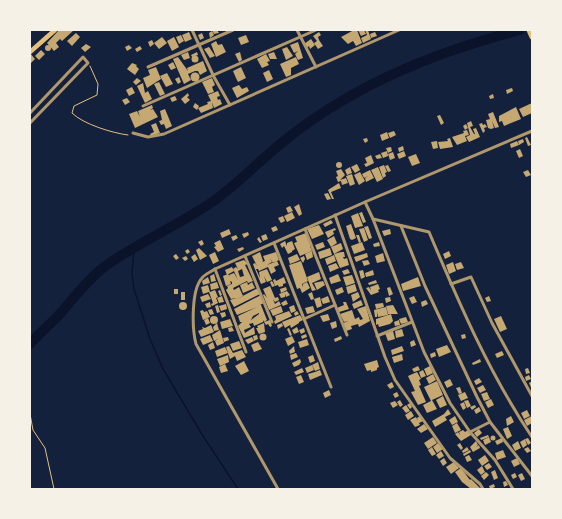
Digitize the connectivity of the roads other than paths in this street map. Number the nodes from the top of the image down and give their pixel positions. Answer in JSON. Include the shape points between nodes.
{"nodes":[{"id":1,"x":55,"y":30,"type":"edge"},
{"id":2,"x":192,"y":30,"type":"edge"},
{"id":3,"x":233,"y":30,"type":"edge"},
{"id":4,"x":296,"y":30,"type":"edge"},
{"id":5,"x":316,"y":30,"type":"edge"},
{"id":6,"x":399,"y":30,"type":"edge"},
{"id":7,"x":529,"y":30,"type":"edge"},
{"id":8,"x":300,"y":38,"type":"junction"},
{"id":9,"x":532,"y":38,"type":"edge"},
{"id":10,"x":199,"y":45,"type":"junction"},
{"id":11,"x":30,"y":52,"type":"edge"},
{"id":12,"x":148,"y":67,"type":"dead end"},
{"id":13,"x":316,"y":67,"type":"junction"},
{"id":14,"x":214,"y":77,"type":"junction"},
{"id":15,"x":230,"y":105,"type":"junction"},
{"id":16,"x":143,"y":106,"type":"dead end"},
{"id":17,"x":30,"y":113,"type":"edge"},
{"id":18,"x":30,"y":122,"type":"edge"},
{"id":19,"x":532,"y":131,"type":"edge"},
{"id":20,"x":132,"y":133,"type":"road end"},
{"id":21,"x":365,"y":202,"type":"junction"},
{"id":22,"x":335,"y":215,"type":"junction"},
{"id":23,"x":373,"y":220,"type":"junction"},
{"id":24,"x":401,"y":226,"type":"junction"},
{"id":25,"x":305,"y":229,"type":"junction"},
{"id":26,"x":274,"y":243,"type":"junction"},
{"id":27,"x":245,"y":256,"type":"junction"},
{"id":28,"x":215,"y":269,"type":"junction"},
{"id":29,"x":451,"y":284,"type":"junction"},
{"id":30,"x":335,"y":305,"type":"junction"},
{"id":31,"x":304,"y":319,"type":"junction"},
{"id":32,"x":272,"y":322,"type":"dead end"},
{"id":33,"x":412,"y":322,"type":"junction"},
{"id":34,"x":346,"y":335,"type":"dead end"},
{"id":35,"x":378,"y":336,"type":"junction"},
{"id":36,"x":246,"y":352,"type":"dead end"},
{"id":37,"x":331,"y":387,"type":"dead end"},
{"id":38,"x":532,"y":396,"type":"edge"},
{"id":39,"x":490,"y":422,"type":"junction"},
{"id":40,"x":470,"y":432,"type":"junction"},
{"id":41,"x":532,"y":437,"type":"edge"},
{"id":42,"x":532,"y":476,"type":"edge"},
{"id":43,"x":278,"y":489,"type":"edge"},
{"id":44,"x":483,"y":489,"type":"edge"},
{"id":45,"x":513,"y":489,"type":"edge"}],
"edges":[{"from":1,"to":11,"type":"main road"},
{"from":2,"to":10,"type":"street"},
{"from":3,"to":10,"type":"street"},
{"from":4,"to":8,"type":"street"},
{"from":5,"to":8,"type":"street"},
{"from":6,"to":13,"type":"street"},
{"from":7,"to":9,"type":"highway"},
{"from":8,"to":13,"type":"street"},
{"from":8,"to":14,"type":"street"},
{"from":10,"to":12,"type":"street"},
{"from":10,"to":14,"type":"street"},
{"from":13,"to":15,"type":"street"},
{"from":14,"to":15,"type":"street"},
{"from":14,"to":16,"type":"street"},
{"from":15,"to":20,"type":"street","via":[[164,134],[148,137]]},
{"from":17,"to":18,"type":"street","via":[[83,58],[88,63]]},
{"from":19,"to":21,"type":"street"},
{"from":21,"to":22,"type":"street"},
{"from":21,"to":23,"type":"street"},
{"from":22,"to":25,"type":"street"},
{"from":22,"to":35,"type":"street"},
{"from":23,"to":24,"type":"street"},
{"from":23,"to":33,"type":"street"},
{"from":24,"to":29,"type":"street","via":[[429,232]]},
{"from":24,"to":39,"type":"street","via":[[425,286]]},
{"from":25,"to":26,"type":"street"},
{"from":25,"to":30,"type":"street"},
{"from":26,"to":27,"type":"street"},
{"from":26,"to":31,"type":"street"},
{"from":27,"to":28,"type":"street"},
{"from":27,"to":32,"type":"street"},
{"from":28,"to":36,"type":"street"},
{"from":28,"to":43,"type":"street","via":[[202,278],[196,288],[192,330],[196,344]]},
{"from":29,"to":38,"type":"street","via":[[471,277],[492,323]]},
{"from":29,"to":41,"type":"street","via":[[487,362]]},
{"from":30,"to":31,"type":"street"},
{"from":30,"to":34,"type":"street"},
{"from":31,"to":37,"type":"street"},
{"from":33,"to":35,"type":"street"},
{"from":33,"to":40,"type":"street","via":[[450,403]]},
{"from":35,"to":44,"type":"street","via":[[395,380],[450,458]]},
{"from":39,"to":40,"type":"street"},
{"from":39,"to":42,"type":"street"},
{"from":40,"to":45,"type":"street","via":[[495,460]]}]}
